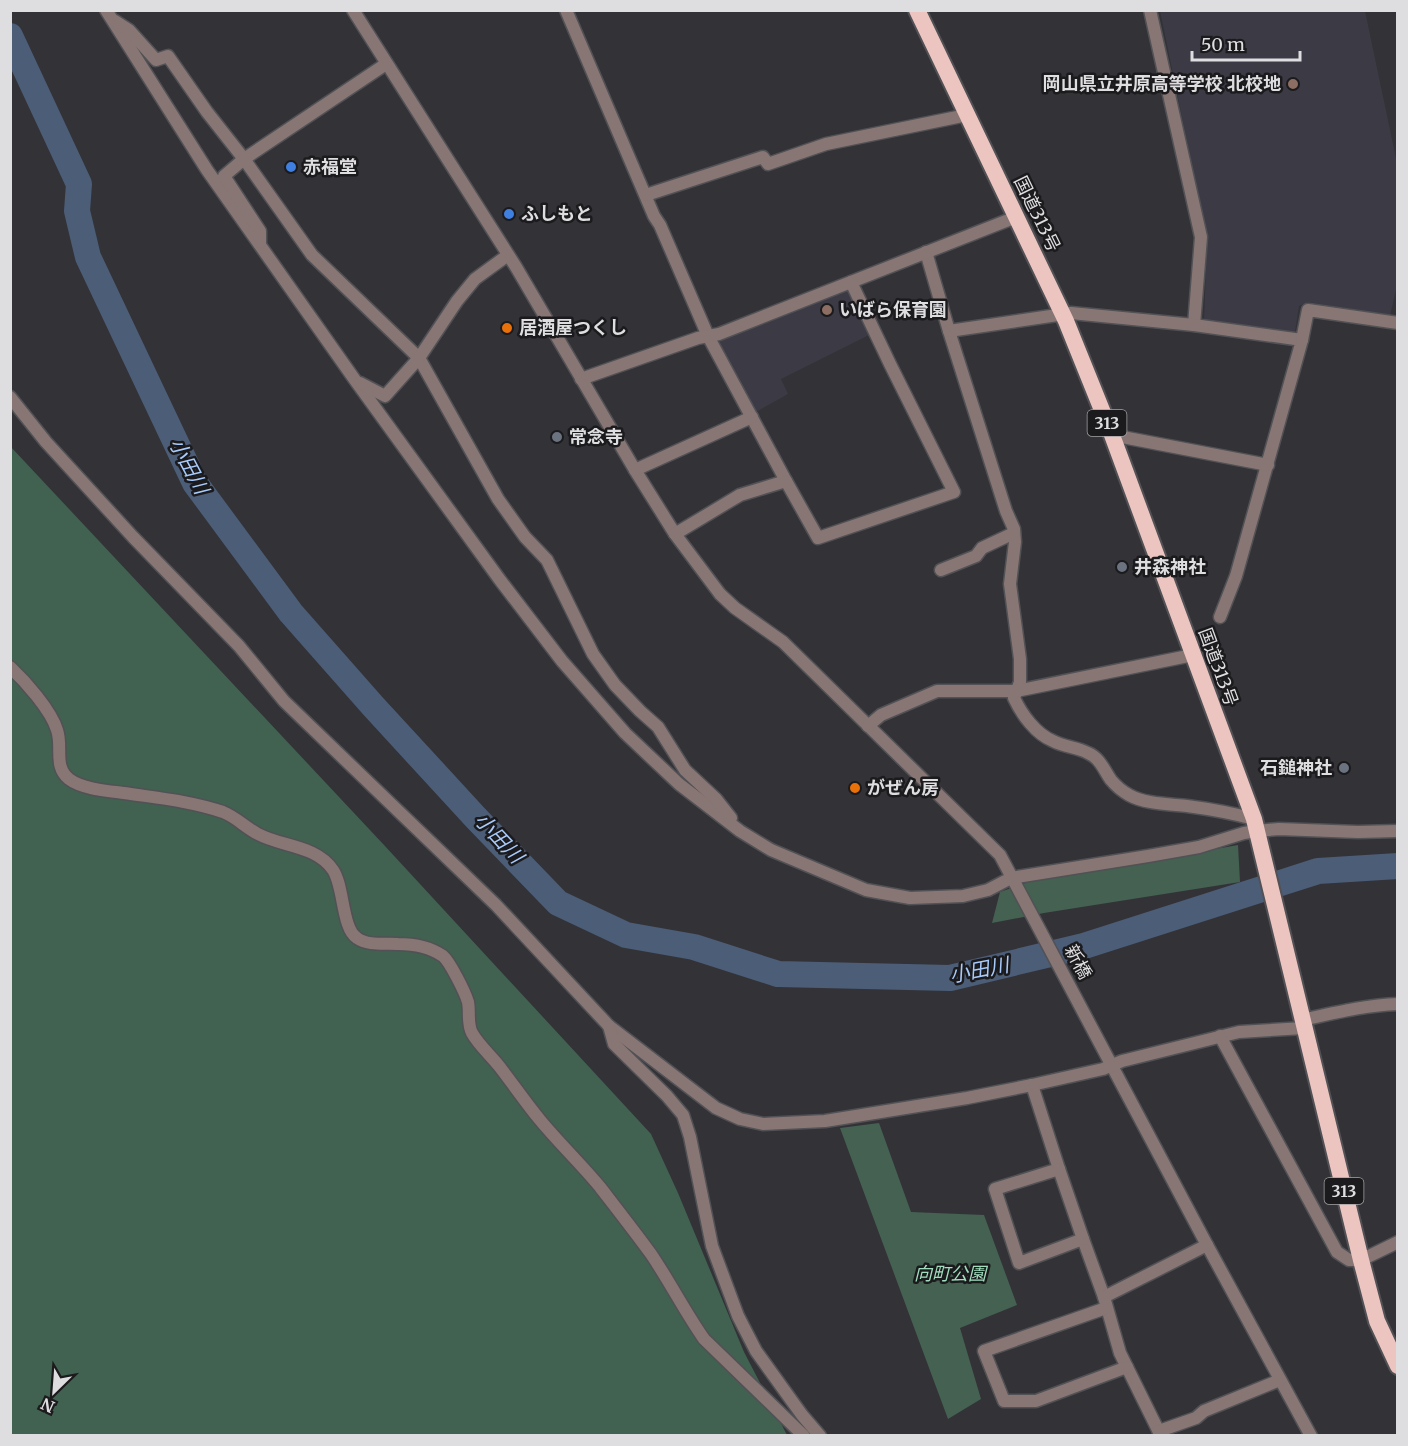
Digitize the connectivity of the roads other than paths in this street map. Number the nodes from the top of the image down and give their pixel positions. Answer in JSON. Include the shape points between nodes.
{"nodes":[{"id":1,"x":353,"y":10,"type":"edge"},
{"id":2,"x":917,"y":10,"type":"edge"},
{"id":3,"x":1150,"y":10,"type":"edge"},
{"id":4,"x":570,"y":12,"type":"edge"},
{"id":5,"x":108,"y":14,"type":"edge"},
{"id":6,"x":386,"y":64,"type":"junction"},
{"id":7,"x":967,"y":114,"type":"junction"},
{"id":8,"x":244,"y":159,"type":"junction"},
{"id":9,"x":646,"y":195,"type":"junction"},
{"id":10,"x":1016,"y":218,"type":"junction"},
{"id":11,"x":261,"y":246,"type":"junction"},
{"id":12,"x":927,"y":252,"type":"junction"},
{"id":13,"x":508,"y":255,"type":"junction"},
{"id":14,"x":851,"y":282,"type":"junction"},
{"id":15,"x":1063,"y":313,"type":"junction"},
{"id":16,"x":1398,"y":323,"type":"edge"},
{"id":17,"x":1194,"y":325,"type":"junction"},
{"id":18,"x":949,"y":331,"type":"junction"},
{"id":19,"x":708,"y":336,"type":"junction"},
{"id":20,"x":1302,"y":340,"type":"junction"},
{"id":21,"x":419,"y":358,"type":"junction"},
{"id":22,"x":581,"y":379,"type":"junction"},
{"id":23,"x":355,"y":380,"type":"junction"},
{"id":24,"x":10,"y":397,"type":"edge"},
{"id":25,"x":752,"y":417,"type":"junction"},
{"id":26,"x":1112,"y":435,"type":"junction"},
{"id":27,"x":1268,"y":465,"type":"junction"},
{"id":28,"x":635,"y":470,"type":"junction"},
{"id":29,"x":786,"y":482,"type":"junction"},
{"id":30,"x":1014,"y":532,"type":"junction"},
{"id":31,"x":675,"y":534,"type":"junction"},
{"id":32,"x":941,"y":570,"type":"dead end"},
{"id":33,"x":1220,"y":617,"type":"dead end"},
{"id":34,"x":1193,"y":655,"type":"junction"},
{"id":35,"x":10,"y":667,"type":"edge"},
{"id":36,"x":1016,"y":691,"type":"junction"},
{"id":37,"x":868,"y":726,"type":"junction"},
{"id":38,"x":1256,"y":825,"type":"junction"},
{"id":39,"x":740,"y":831,"type":"junction"},
{"id":40,"x":1398,"y":831,"type":"edge"},
{"id":41,"x":1014,"y":882,"type":"junction"},
{"id":42,"x":1398,"y":1004,"type":"edge"},
{"id":43,"x":1302,"y":1020,"type":"junction"},
{"id":44,"x":609,"y":1026,"type":"junction"},
{"id":45,"x":1220,"y":1036,"type":"junction"},
{"id":46,"x":1110,"y":1060,"type":"junction"},
{"id":47,"x":1032,"y":1085,"type":"junction"},
{"id":48,"x":1059,"y":1169,"type":"junction"},
{"id":49,"x":1083,"y":1239,"type":"junction"},
{"id":50,"x":1398,"y":1242,"type":"edge"},
{"id":51,"x":1208,"y":1245,"type":"junction"},
{"id":52,"x":1361,"y":1260,"type":"junction"},
{"id":53,"x":1105,"y":1302,"type":"junction"},
{"id":54,"x":1398,"y":1366,"type":"edge"},
{"id":55,"x":1127,"y":1367,"type":"junction"},
{"id":56,"x":1281,"y":1380,"type":"junction"},
{"id":57,"x":1160,"y":1433,"type":"edge"},
{"id":58,"x":804,"y":1436,"type":"edge"},
{"id":59,"x":820,"y":1436,"type":"edge"},
{"id":60,"x":1311,"y":1436,"type":"edge"}],
"edges":[{"from":1,"to":6,"type":"street","name":"新橋"},
{"from":2,"to":7,"type":"highway","name":"国道313号","number":"313"},
{"from":3,"to":17,"type":"street","via":[[1200,237]]},
{"from":4,"to":9,"type":"street"},
{"from":5,"to":8,"type":"street","via":[[156,60],[168,56]]},
{"from":5,"to":11,"type":"street","via":[[207,170]]},
{"from":6,"to":8,"type":"street"},
{"from":6,"to":13,"type":"street","name":"新橋"},
{"from":7,"to":9,"type":"street","via":[[826,144],[768,164],[763,157]]},
{"from":7,"to":10,"type":"highway","name":"国道313号","number":"313"},
{"from":8,"to":11,"type":"street","via":[[224,176],[260,231]]},
{"from":8,"to":21,"type":"street","via":[[312,255]]},
{"from":9,"to":19,"type":"street"},
{"from":10,"to":12,"type":"street"},
{"from":10,"to":15,"type":"highway","name":"国道313号","number":"313"},
{"from":11,"to":23,"type":"street"},
{"from":12,"to":14,"type":"street"},
{"from":12,"to":18,"type":"street"},
{"from":13,"to":21,"type":"street","via":[[475,279]]},
{"from":13,"to":22,"type":"street","name":"新橋"},
{"from":14,"to":19,"type":"street"},
{"from":14,"to":29,"type":"street","via":[[954,492],[818,538]]},
{"from":15,"to":17,"type":"street"},
{"from":15,"to":18,"type":"street"},
{"from":15,"to":26,"type":"highway","name":"国道313号","number":"313"},
{"from":16,"to":20,"type":"street","via":[[1308,310]]},
{"from":17,"to":20,"type":"street"},
{"from":18,"to":30,"type":"street"},
{"from":19,"to":22,"type":"street"},
{"from":19,"to":25,"type":"street"},
{"from":20,"to":27,"type":"street"},
{"from":21,"to":23,"type":"street","via":[[385,396]]},
{"from":21,"to":39,"type":"street","via":[[498,500],[547,560],[593,654],[615,685],[658,727],[686,770],[716,799]]},
{"from":22,"to":28,"type":"street","name":"新橋"},
{"from":23,"to":39,"type":"street","via":[[570,670],[633,741],[679,784]]},
{"from":24,"to":44,"type":"street","via":[[133,537],[239,645],[284,701],[496,905]]},
{"from":25,"to":28,"type":"street"},
{"from":25,"to":29,"type":"street"},
{"from":26,"to":27,"type":"street"},
{"from":26,"to":34,"type":"highway","name":"国道313号","number":"313"},
{"from":27,"to":33,"type":"street"},
{"from":28,"to":31,"type":"street","name":"新橋"},
{"from":29,"to":31,"type":"street","via":[[740,495]]},
{"from":30,"to":32,"type":"street","via":[[982,548],[976,556]]},
{"from":30,"to":36,"type":"street","via":[[1010,584],[1020,659]]},
{"from":31,"to":37,"type":"street","name":"新橋","via":[[720,594],[783,642]]},
{"from":34,"to":36,"type":"street"},
{"from":34,"to":38,"type":"highway","name":"国道313号","number":"313"},
{"from":35,"to":58,"type":"street","via":[[46,709],[57,730],[58,762],[62,773],[72,781],[224,812],[257,834],[310,851],[325,861],[338,880],[351,934],[373,944],[421,946],[445,958],[468,1002],[471,1032],[645,1246],[704,1340]]},
{"from":36,"to":37,"type":"street","via":[[937,691],[881,715]]},
{"from":36,"to":38,"type":"street","via":[[1014,698],[1035,729],[1053,741],[1088,752],[1130,796],[1223,811]]},
{"from":37,"to":41,"type":"street","name":"新橋","via":[[1000,855]]},
{"from":38,"to":40,"type":"street","via":[[1279,829]]},
{"from":38,"to":41,"type":"street","via":[[1189,849]]},
{"from":38,"to":43,"type":"highway","name":"国道313号","number":"313"},
{"from":39,"to":41,"type":"street","via":[[771,850],[866,890],[910,898],[963,896]]},
{"from":41,"to":46,"type":"street","name":"新橋"},
{"from":42,"to":43,"type":"street"},
{"from":43,"to":45,"type":"street"},
{"from":43,"to":52,"type":"highway","name":"国道313号","number":"313"},
{"from":44,"to":47,"type":"street","via":[[716,1108],[764,1124],[825,1121]]},
{"from":44,"to":59,"type":"street","via":[[614,1044],[683,1115],[712,1246],[738,1316],[756,1351]]},
{"from":45,"to":46,"type":"street","via":[[1122,1061]]},
{"from":45,"to":52,"type":"street","via":[[1337,1252],[1349,1260]]},
{"from":46,"to":47,"type":"street"},
{"from":46,"to":51,"type":"street","name":"新橋"},
{"from":47,"to":48,"type":"street"},
{"from":48,"to":49,"type":"street"},
{"from":48,"to":49,"type":"street","via":[[995,1189],[1019,1263]]},
{"from":49,"to":53,"type":"street"},
{"from":50,"to":52,"type":"street"},
{"from":51,"to":53,"type":"street"},
{"from":51,"to":56,"type":"street","name":"新橋"},
{"from":52,"to":54,"type":"highway","name":"国道313号","number":"313","via":[[1377,1321]]},
{"from":53,"to":55,"type":"street"},
{"from":53,"to":55,"type":"street","via":[[984,1351],[1004,1401],[1036,1401]]},
{"from":55,"to":57,"type":"street"},
{"from":56,"to":57,"type":"street"},
{"from":56,"to":60,"type":"street","name":"新橋"}]}
